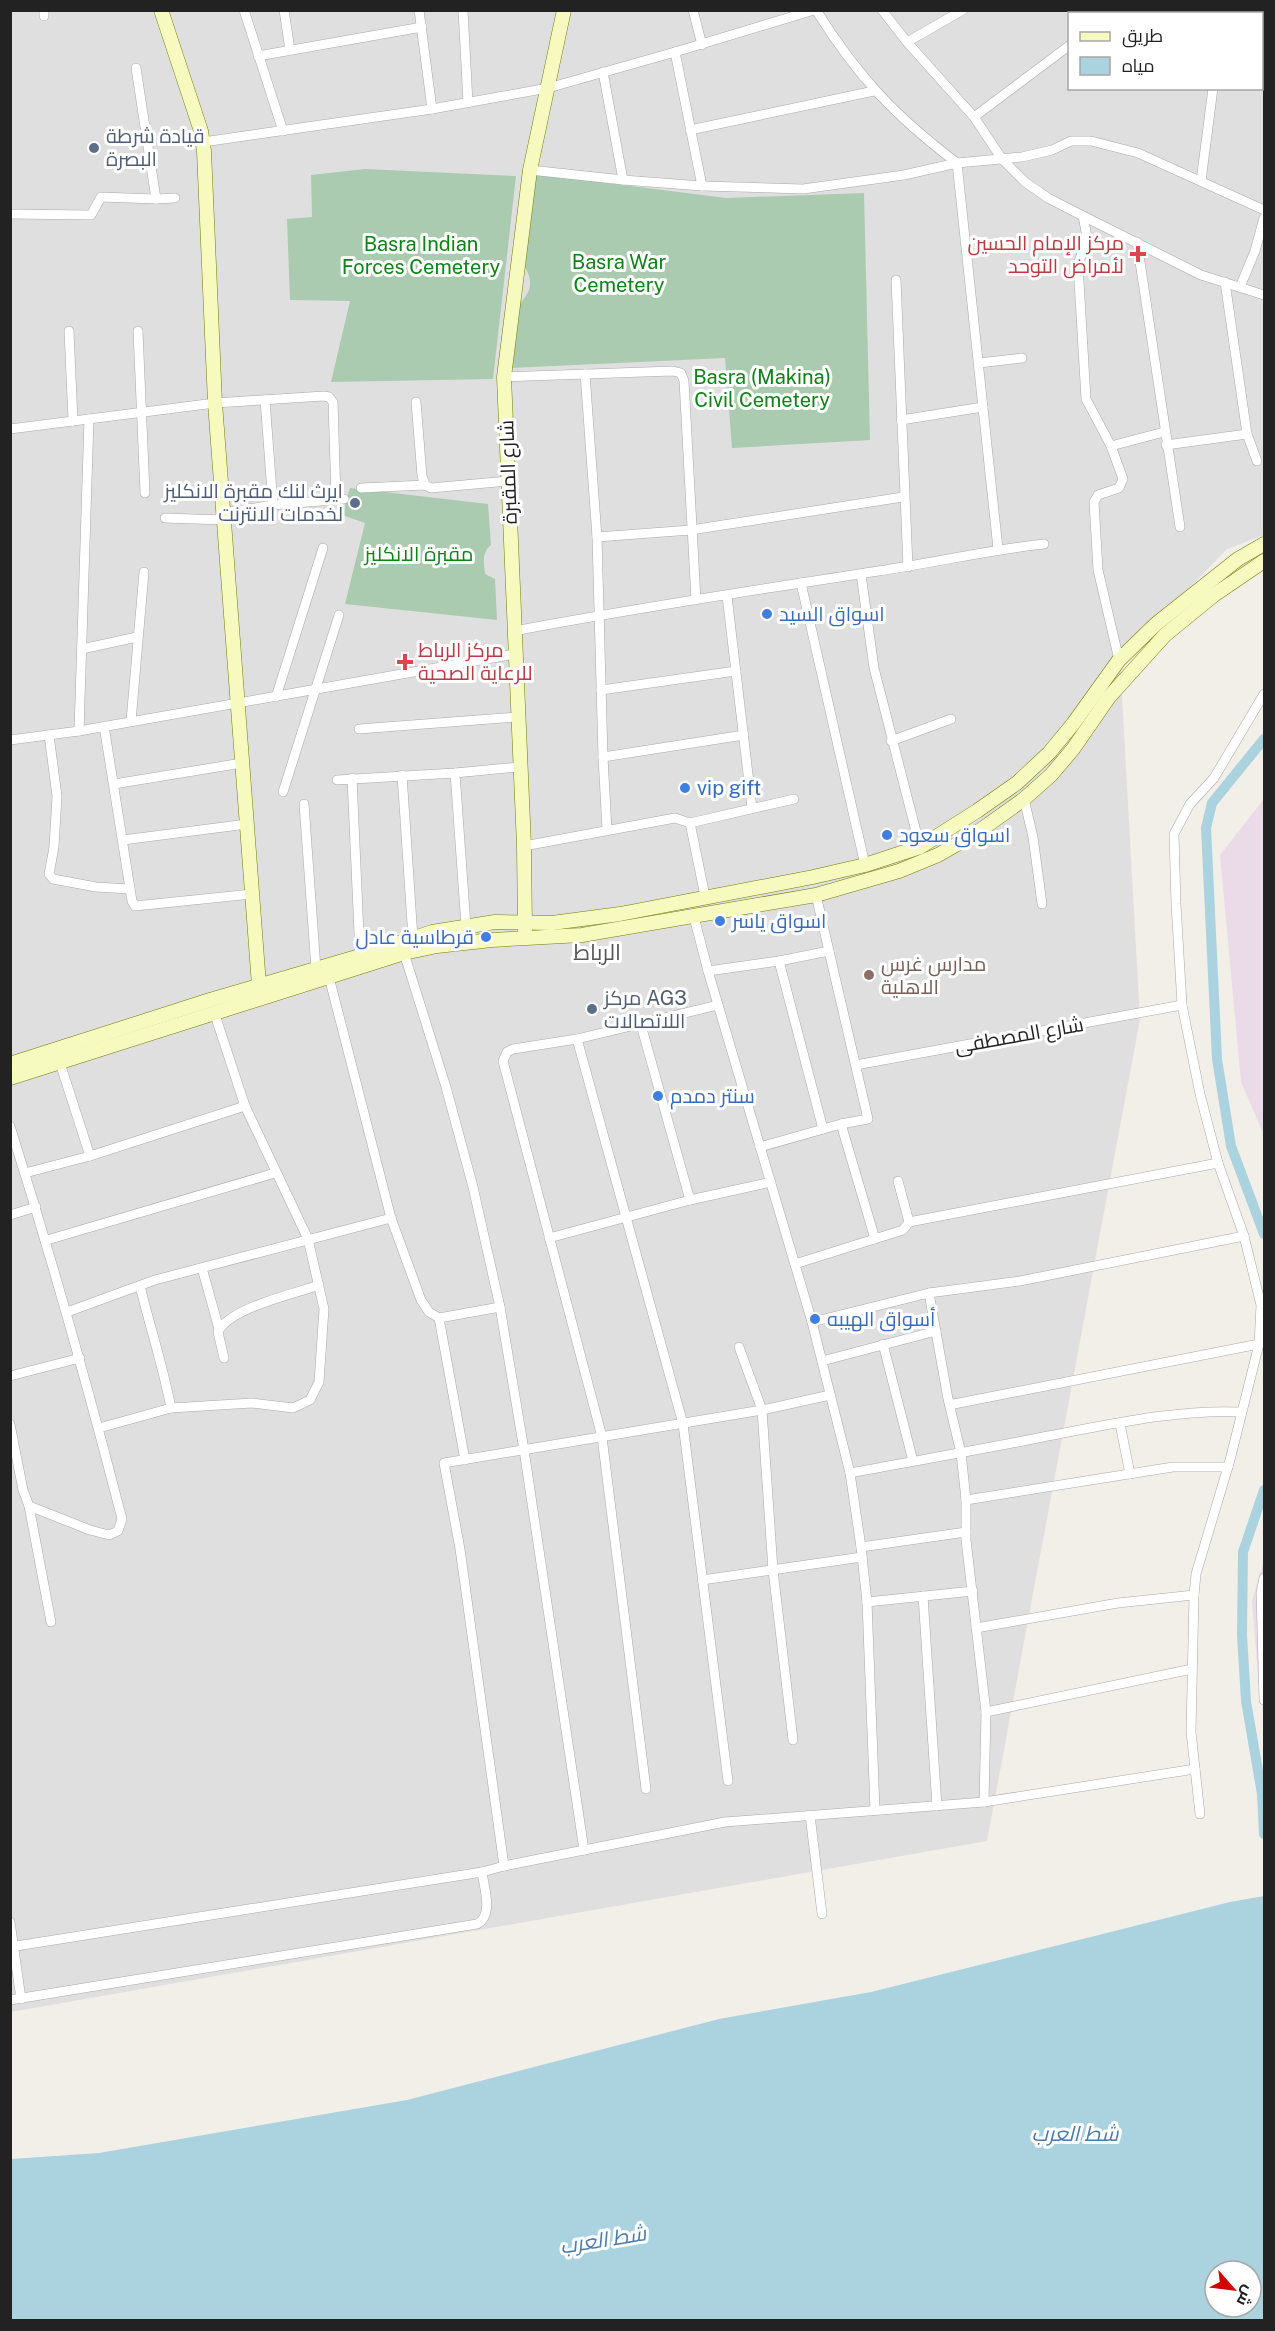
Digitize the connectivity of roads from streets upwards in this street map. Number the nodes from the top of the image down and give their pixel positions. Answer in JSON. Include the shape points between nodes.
{"nodes":[{"id":1,"x":161,"y":10,"type":"edge"},
{"id":2,"x":244,"y":10,"type":"edge"},
{"id":3,"x":284,"y":10,"type":"edge"},
{"id":4,"x":419,"y":10,"type":"edge"},
{"id":5,"x":463,"y":10,"type":"edge"},
{"id":6,"x":564,"y":10,"type":"edge"},
{"id":7,"x":693,"y":10,"type":"edge"},
{"id":8,"x":815,"y":10,"type":"edge"},
{"id":9,"x":882,"y":10,"type":"edge"},
{"id":10,"x":963,"y":10,"type":"edge"},
{"id":11,"x":422,"y":27,"type":"junction"},
{"id":12,"x":907,"y":42,"type":"junction"},
{"id":13,"x":702,"y":45,"type":"junction"},
{"id":14,"x":1068,"y":46,"type":"edge"},
{"id":15,"x":290,"y":50,"type":"junction"},
{"id":16,"x":675,"y":52,"type":"junction"},
{"id":17,"x":258,"y":56,"type":"junction"},
{"id":18,"x":136,"y":68,"type":"dead end"},
{"id":19,"x":603,"y":72,"type":"junction"},
{"id":20,"x":548,"y":88,"type":"junction"},
{"id":21,"x":1213,"y":90,"type":"edge"},
{"id":22,"x":874,"y":91,"type":"junction"},
{"id":23,"x":468,"y":103,"type":"junction"},
{"id":24,"x":432,"y":109,"type":"junction"},
{"id":25,"x":974,"y":117,"type":"junction"},
{"id":26,"x":690,"y":130,"type":"junction"},
{"id":27,"x":283,"y":131,"type":"junction"},
{"id":28,"x":203,"y":142,"type":"junction"},
{"id":29,"x":1002,"y":159,"type":"junction"},
{"id":30,"x":957,"y":163,"type":"junction"},
{"id":31,"x":531,"y":170,"type":"junction"},
{"id":32,"x":623,"y":180,"type":"junction"},
{"id":33,"x":1201,"y":181,"type":"junction"},
{"id":34,"x":702,"y":186,"type":"junction"},
{"id":35,"x":176,"y":198,"type":"dead end"},
{"id":36,"x":156,"y":199,"type":"junction"},
{"id":37,"x":1264,"y":210,"type":"edge"},
{"id":38,"x":10,"y":214,"type":"edge"},
{"id":39,"x":1083,"y":216,"type":"junction"},
{"id":40,"x":1264,"y":218,"type":"edge"},
{"id":41,"x":1137,"y":242,"type":"junction"},
{"id":42,"x":896,"y":280,"type":"dead end"},
{"id":43,"x":1225,"y":282,"type":"junction"},
{"id":44,"x":1240,"y":287,"type":"junction"},
{"id":45,"x":1264,"y":295,"type":"edge"},
{"id":46,"x":69,"y":331,"type":"dead end"},
{"id":47,"x":138,"y":331,"type":"dead end"},
{"id":48,"x":1022,"y":358,"type":"dead end"},
{"id":49,"x":979,"y":363,"type":"junction"},
{"id":50,"x":585,"y":374,"type":"junction"},
{"id":51,"x":504,"y":377,"type":"junction"},
{"id":52,"x":265,"y":400,"type":"junction"},
{"id":53,"x":416,"y":402,"type":"dead end"},
{"id":54,"x":215,"y":403,"type":"junction"},
{"id":55,"x":984,"y":407,"type":"junction"},
{"id":56,"x":141,"y":414,"type":"junction"},
{"id":57,"x":89,"y":419,"type":"junction"},
{"id":58,"x":901,"y":420,"type":"junction"},
{"id":59,"x":73,"y":421,"type":"junction"},
{"id":60,"x":10,"y":429,"type":"edge"},
{"id":61,"x":1164,"y":432,"type":"junction"},
{"id":62,"x":1247,"y":434,"type":"junction"},
{"id":63,"x":1166,"y":445,"type":"junction"},
{"id":64,"x":1111,"y":446,"type":"junction"},
{"id":65,"x":1257,"y":461,"type":"dead end"},
{"id":66,"x":508,"y":481,"type":"junction"},
{"id":67,"x":425,"y":485,"type":"junction"},
{"id":68,"x":360,"y":488,"type":"dead end"},
{"id":69,"x":145,"y":493,"type":"dead end"},
{"id":70,"x":903,"y":497,"type":"junction"},
{"id":71,"x":273,"y":505,"type":"junction"},
{"id":72,"x":224,"y":517,"type":"junction"},
{"id":73,"x":165,"y":518,"type":"dead end"},
{"id":74,"x":1180,"y":527,"type":"dead end"},
{"id":75,"x":691,"y":530,"type":"junction"},
{"id":76,"x":597,"y":537,"type":"junction"},
{"id":77,"x":1044,"y":544,"type":"dead end"},
{"id":78,"x":1264,"y":544,"type":"edge"},
{"id":79,"x":323,"y":548,"type":"dead end"},
{"id":80,"x":998,"y":549,"type":"junction"},
{"id":81,"x":1264,"y":561,"type":"edge"},
{"id":82,"x":908,"y":567,"type":"junction"},
{"id":83,"x":144,"y":572,"type":"dead end"},
{"id":84,"x":861,"y":574,"type":"junction"},
{"id":85,"x":801,"y":583,"type":"junction"},
{"id":86,"x":727,"y":596,"type":"junction"},
{"id":87,"x":696,"y":600,"type":"junction"},
{"id":88,"x":339,"y":615,"type":"dead end"},
{"id":89,"x":599,"y":615,"type":"junction"},
{"id":90,"x":1156,"y":624,"type":"junction"},
{"id":91,"x":514,"y":631,"type":"junction"},
{"id":92,"x":1166,"y":635,"type":"junction"},
{"id":93,"x":137,"y":638,"type":"junction"},
{"id":94,"x":82,"y":649,"type":"junction"},
{"id":95,"x":515,"y":654,"type":"junction"},
{"id":96,"x":1119,"y":660,"type":"junction"},
{"id":97,"x":736,"y":671,"type":"junction"},
{"id":98,"x":314,"y":690,"type":"junction"},
{"id":99,"x":601,"y":690,"type":"junction"},
{"id":100,"x":1264,"y":694,"type":"edge"},
{"id":101,"x":276,"y":697,"type":"junction"},
{"id":102,"x":237,"y":704,"type":"junction"},
{"id":103,"x":518,"y":717,"type":"junction"},
{"id":104,"x":951,"y":718,"type":"dead end"},
{"id":105,"x":131,"y":722,"type":"junction"},
{"id":106,"x":104,"y":726,"type":"junction"},
{"id":107,"x":359,"y":729,"type":"dead end"},
{"id":108,"x":79,"y":731,"type":"junction"},
{"id":109,"x":49,"y":735,"type":"junction"},
{"id":110,"x":744,"y":735,"type":"junction"},
{"id":111,"x":10,"y":740,"type":"edge"},
{"id":112,"x":891,"y":741,"type":"junction"},
{"id":113,"x":603,"y":757,"type":"junction"},
{"id":114,"x":242,"y":763,"type":"junction"},
{"id":115,"x":519,"y":767,"type":"junction"},
{"id":116,"x":455,"y":773,"type":"junction"},
{"id":117,"x":402,"y":775,"type":"junction"},
{"id":118,"x":352,"y":778,"type":"junction"},
{"id":119,"x":337,"y":780,"type":"dead end"},
{"id":120,"x":114,"y":784,"type":"junction"},
{"id":121,"x":283,"y":792,"type":"dead end"},
{"id":122,"x":795,"y":799,"type":"dead end"},
{"id":123,"x":1024,"y":799,"type":"junction"},
{"id":124,"x":304,"y":804,"type":"dead end"},
{"id":125,"x":752,"y":808,"type":"junction"},
{"id":126,"x":963,"y":820,"type":"junction"},
{"id":127,"x":690,"y":823,"type":"junction"},
{"id":128,"x":247,"y":824,"type":"junction"},
{"id":129,"x":607,"y":830,"type":"junction"},
{"id":130,"x":971,"y":836,"type":"junction"},
{"id":131,"x":123,"y":840,"type":"junction"},
{"id":132,"x":524,"y":846,"type":"junction"},
{"id":133,"x":920,"y":847,"type":"junction"},
{"id":134,"x":865,"y":865,"type":"junction"},
{"id":135,"x":130,"y":889,"type":"junction"},
{"id":136,"x":252,"y":894,"type":"junction"},
{"id":137,"x":816,"y":895,"type":"junction"},
{"id":138,"x":705,"y":896,"type":"junction"},
{"id":139,"x":690,"y":899,"type":"junction"},
{"id":140,"x":1042,"y":904,"type":"dead end"},
{"id":141,"x":694,"y":916,"type":"junction"},
{"id":142,"x":525,"y":921,"type":"junction"},
{"id":143,"x":466,"y":926,"type":"junction"},
{"id":144,"x":413,"y":938,"type":"junction"},
{"id":145,"x":525,"y":938,"type":"junction"},
{"id":146,"x":829,"y":951,"type":"junction"},
{"id":147,"x":404,"y":953,"type":"junction"},
{"id":148,"x":360,"y":956,"type":"junction"},
{"id":149,"x":779,"y":961,"type":"junction"},
{"id":150,"x":316,"y":969,"type":"junction"},
{"id":151,"x":708,"y":971,"type":"junction"},
{"id":152,"x":329,"y":977,"type":"junction"},
{"id":153,"x":259,"y":985,"type":"junction"},
{"id":154,"x":718,"y":1005,"type":"junction"},
{"id":155,"x":1182,"y":1005,"type":"junction"},
{"id":156,"x":214,"y":1012,"type":"junction"},
{"id":157,"x":641,"y":1025,"type":"junction"},
{"id":158,"x":132,"y":1032,"type":"junction"},
{"id":159,"x":577,"y":1039,"type":"junction"},
{"id":160,"x":60,"y":1063,"type":"junction"},
{"id":161,"x":10,"y":1064,"type":"edge"},
{"id":162,"x":855,"y":1065,"type":"junction"},
{"id":163,"x":10,"y":1078,"type":"edge"},
{"id":164,"x":245,"y":1106,"type":"junction"},
{"id":165,"x":841,"y":1124,"type":"junction"},
{"id":166,"x":10,"y":1126,"type":"edge"},
{"id":167,"x":823,"y":1129,"type":"junction"},
{"id":168,"x":760,"y":1147,"type":"junction"},
{"id":169,"x":90,"y":1156,"type":"junction"},
{"id":170,"x":1218,"y":1163,"type":"junction"},
{"id":171,"x":25,"y":1173,"type":"junction"},
{"id":172,"x":275,"y":1173,"type":"junction"},
{"id":173,"x":898,"y":1181,"type":"dead end"},
{"id":174,"x":771,"y":1182,"type":"junction"},
{"id":175,"x":690,"y":1200,"type":"junction"},
{"id":176,"x":36,"y":1207,"type":"junction"},
{"id":177,"x":10,"y":1215,"type":"edge"},
{"id":178,"x":627,"y":1217,"type":"junction"},
{"id":179,"x":391,"y":1218,"type":"junction"},
{"id":180,"x":909,"y":1222,"type":"junction"},
{"id":181,"x":1244,"y":1236,"type":"junction"},
{"id":182,"x":549,"y":1238,"type":"junction"},
{"id":183,"x":308,"y":1239,"type":"junction"},
{"id":184,"x":875,"y":1239,"type":"junction"},
{"id":185,"x":46,"y":1240,"type":"junction"},
{"id":186,"x":795,"y":1264,"type":"junction"},
{"id":187,"x":202,"y":1268,"type":"junction"},
{"id":188,"x":319,"y":1285,"type":"junction"},
{"id":189,"x":140,"y":1286,"type":"junction"},
{"id":190,"x":929,"y":1293,"type":"junction"},
{"id":191,"x":1262,"y":1298,"type":"edge"},
{"id":192,"x":500,"y":1307,"type":"junction"},
{"id":193,"x":67,"y":1312,"type":"junction"},
{"id":194,"x":439,"y":1318,"type":"junction"},
{"id":195,"x":812,"y":1322,"type":"junction"},
{"id":196,"x":219,"y":1329,"type":"junction"},
{"id":197,"x":936,"y":1332,"type":"junction"},
{"id":198,"x":883,"y":1344,"type":"junction"},
{"id":199,"x":1259,"y":1344,"type":"junction"},
{"id":200,"x":739,"y":1347,"type":"dead end"},
{"id":201,"x":224,"y":1358,"type":"dead end"},
{"id":202,"x":80,"y":1359,"type":"junction"},
{"id":203,"x":822,"y":1360,"type":"junction"},
{"id":204,"x":10,"y":1376,"type":"edge"},
{"id":205,"x":830,"y":1395,"type":"junction"},
{"id":206,"x":950,"y":1403,"type":"junction"},
{"id":207,"x":171,"y":1408,"type":"junction"},
{"id":208,"x":762,"y":1410,"type":"junction"},
{"id":209,"x":1241,"y":1412,"type":"junction"},
{"id":210,"x":10,"y":1424,"type":"edge"},
{"id":211,"x":683,"y":1424,"type":"junction"},
{"id":212,"x":1120,"y":1424,"type":"junction"},
{"id":213,"x":99,"y":1428,"type":"junction"},
{"id":214,"x":602,"y":1437,"type":"junction"},
{"id":215,"x":524,"y":1450,"type":"junction"},
{"id":216,"x":962,"y":1453,"type":"junction"},
{"id":217,"x":13,"y":1456,"type":"edge"},
{"id":218,"x":465,"y":1460,"type":"junction"},
{"id":219,"x":913,"y":1461,"type":"junction"},
{"id":220,"x":1228,"y":1467,"type":"junction"},
{"id":221,"x":850,"y":1473,"type":"junction"},
{"id":222,"x":1130,"y":1474,"type":"junction"},
{"id":223,"x":966,"y":1500,"type":"junction"},
{"id":224,"x":29,"y":1506,"type":"junction"},
{"id":225,"x":966,"y":1532,"type":"junction"},
{"id":226,"x":862,"y":1552,"type":"junction"},
{"id":227,"x":773,"y":1570,"type":"junction"},
{"id":228,"x":1264,"y":1578,"type":"edge"},
{"id":229,"x":702,"y":1580,"type":"junction"},
{"id":230,"x":973,"y":1591,"type":"junction"},
{"id":231,"x":1194,"y":1595,"type":"junction"},
{"id":232,"x":923,"y":1596,"type":"junction"},
{"id":233,"x":867,"y":1602,"type":"junction"},
{"id":234,"x":51,"y":1622,"type":"dead end"},
{"id":235,"x":976,"y":1628,"type":"junction"},
{"id":236,"x":1192,"y":1670,"type":"junction"},
{"id":237,"x":1264,"y":1700,"type":"edge"},
{"id":238,"x":986,"y":1712,"type":"junction"},
{"id":239,"x":793,"y":1740,"type":"dead end"},
{"id":240,"x":1195,"y":1769,"type":"junction"},
{"id":241,"x":728,"y":1781,"type":"dead end"},
{"id":242,"x":646,"y":1789,"type":"dead end"},
{"id":243,"x":984,"y":1802,"type":"junction"},
{"id":244,"x":938,"y":1806,"type":"junction"},
{"id":245,"x":875,"y":1810,"type":"junction"},
{"id":246,"x":1200,"y":1814,"type":"dead end"},
{"id":247,"x":810,"y":1815,"type":"junction"},
{"id":248,"x":584,"y":1850,"type":"junction"},
{"id":249,"x":504,"y":1866,"type":"junction"},
{"id":250,"x":482,"y":1872,"type":"junction"},
{"id":251,"x":822,"y":1914,"type":"dead end"},
{"id":252,"x":10,"y":1922,"type":"edge"},
{"id":253,"x":12,"y":1947,"type":"edge"},
{"id":254,"x":16,"y":2000,"type":"edge"}],
"edges":[{"from":1,"to":28,"type":"street"},
{"from":2,"to":17,"type":"street"},
{"from":3,"to":15,"type":"street"},
{"from":4,"to":11,"type":"street"},
{"from":5,"to":23,"type":"street"},
{"from":6,"to":20,"type":"street","name":"شارع المقبرة"},
{"from":7,"to":13,"type":"street"},
{"from":8,"to":13,"type":"street"},
{"from":8,"to":22,"type":"street"},
{"from":9,"to":12,"type":"street"},
{"from":10,"to":12,"type":"street"},
{"from":11,"to":15,"type":"street"},
{"from":11,"to":24,"type":"street"},
{"from":12,"to":25,"type":"street"},
{"from":13,"to":16,"type":"street"},
{"from":14,"to":25,"type":"street"},
{"from":15,"to":17,"type":"street"},
{"from":16,"to":19,"type":"street"},
{"from":16,"to":26,"type":"street"},
{"from":17,"to":27,"type":"street"},
{"from":18,"to":36,"type":"street"},
{"from":19,"to":20,"type":"street"},
{"from":19,"to":32,"type":"street"},
{"from":20,"to":23,"type":"street"},
{"from":20,"to":31,"type":"street","name":"شارع المقبرة"},
{"from":21,"to":33,"type":"street"},
{"from":22,"to":26,"type":"street"},
{"from":22,"to":30,"type":"street","via":[[915,131]]},
{"from":23,"to":24,"type":"street"},
{"from":24,"to":27,"type":"street"},
{"from":25,"to":29,"type":"street"},
{"from":26,"to":34,"type":"street"},
{"from":27,"to":28,"type":"street"},
{"from":28,"to":54,"type":"street"},
{"from":29,"to":30,"type":"street"},
{"from":29,"to":33,"type":"street","via":[[1042,152],[1071,141],[1091,141],[1138,153]]},
{"from":29,"to":39,"type":"street","via":[[1025,182]]},
{"from":30,"to":34,"type":"street","via":[[904,175],[803,189]]},
{"from":30,"to":49,"type":"street"},
{"from":31,"to":32,"type":"street"},
{"from":31,"to":51,"type":"street","name":"شارع المقبرة"},
{"from":32,"to":34,"type":"street"},
{"from":33,"to":37,"type":"street"},
{"from":35,"to":36,"type":"street"},
{"from":36,"to":38,"type":"street","via":[[100,197],[92,215]]},
{"from":39,"to":41,"type":"street"},
{"from":39,"to":64,"type":"street","via":[[1087,237],[1078,265],[1086,399]]},
{"from":40,"to":44,"type":"street"},
{"from":41,"to":43,"type":"street","via":[[1201,275]]},
{"from":41,"to":61,"type":"street"},
{"from":42,"to":58,"type":"street"},
{"from":43,"to":44,"type":"street"},
{"from":43,"to":62,"type":"street"},
{"from":44,"to":45,"type":"street"},
{"from":46,"to":59,"type":"street"},
{"from":47,"to":56,"type":"street"},
{"from":48,"to":49,"type":"street"},
{"from":49,"to":55,"type":"street"},
{"from":50,"to":51,"type":"street"},
{"from":50,"to":75,"type":"street","via":[[681,373]]},
{"from":50,"to":76,"type":"street"},
{"from":51,"to":66,"type":"street","name":"شارع المقبرة"},
{"from":52,"to":54,"type":"street"},
{"from":52,"to":71,"type":"street"},
{"from":52,"to":71,"type":"street","via":[[324,396],[333,402],[340,499]]},
{"from":53,"to":67,"type":"street"},
{"from":54,"to":56,"type":"street"},
{"from":54,"to":72,"type":"street"},
{"from":55,"to":58,"type":"street"},
{"from":55,"to":80,"type":"street"},
{"from":56,"to":57,"type":"street"},
{"from":56,"to":69,"type":"street"},
{"from":57,"to":59,"type":"street"},
{"from":57,"to":94,"type":"street"},
{"from":58,"to":70,"type":"street"},
{"from":59,"to":60,"type":"street"},
{"from":61,"to":63,"type":"street"},
{"from":61,"to":64,"type":"street"},
{"from":62,"to":63,"type":"street"},
{"from":62,"to":65,"type":"street"},
{"from":63,"to":74,"type":"street"},
{"from":64,"to":96,"type":"street","via":[[1123,482],[1119,488],[1098,495],[1094,502],[1098,570]]},
{"from":66,"to":67,"type":"street","via":[[431,488]]},
{"from":66,"to":91,"type":"street","name":"شارع المقبرة"},
{"from":67,"to":68,"type":"street"},
{"from":70,"to":75,"type":"street"},
{"from":70,"to":82,"type":"street"},
{"from":71,"to":72,"type":"street"},
{"from":72,"to":73,"type":"street"},
{"from":72,"to":102,"type":"street"},
{"from":75,"to":76,"type":"street"},
{"from":75,"to":87,"type":"street"},
{"from":76,"to":89,"type":"street"},
{"from":77,"to":80,"type":"street"},
{"from":78,"to":90,"type":"street","via":[[1238,559]]},
{"from":79,"to":101,"type":"street"},
{"from":80,"to":82,"type":"street"},
{"from":81,"to":92,"type":"street"},
{"from":82,"to":84,"type":"street"},
{"from":83,"to":93,"type":"street"},
{"from":84,"to":85,"type":"street"},
{"from":84,"to":112,"type":"street","via":[[874,668]]},
{"from":85,"to":86,"type":"street"},
{"from":85,"to":134,"type":"street"},
{"from":86,"to":87,"type":"street"},
{"from":86,"to":97,"type":"street"},
{"from":87,"to":89,"type":"street"},
{"from":88,"to":98,"type":"street"},
{"from":89,"to":91,"type":"street"},
{"from":89,"to":99,"type":"street"},
{"from":90,"to":92,"type":"street"},
{"from":90,"to":96,"type":"street"},
{"from":91,"to":95,"type":"street","name":"شارع المقبرة"},
{"from":92,"to":123,"type":"street","via":[[1115,691],[1051,775]]},
{"from":93,"to":94,"type":"street"},
{"from":93,"to":105,"type":"street"},
{"from":94,"to":108,"type":"street"},
{"from":95,"to":98,"type":"street"},
{"from":95,"to":103,"type":"street","name":"شارع المقبرة"},
{"from":96,"to":126,"type":"street","via":[[1049,753],[1017,783]]},
{"from":97,"to":99,"type":"street"},
{"from":97,"to":110,"type":"street"},
{"from":98,"to":101,"type":"street"},
{"from":98,"to":121,"type":"street"},
{"from":99,"to":113,"type":"street"},
{"from":100,"to":155,"type":"street","via":[[1214,778],[1190,804],[1174,834]]},
{"from":101,"to":102,"type":"street"},
{"from":102,"to":105,"type":"street"},
{"from":102,"to":114,"type":"street"},
{"from":103,"to":107,"type":"street"},
{"from":103,"to":115,"type":"street","name":"شارع المقبرة"},
{"from":104,"to":112,"type":"street"},
{"from":105,"to":106,"type":"street"},
{"from":106,"to":108,"type":"street"},
{"from":106,"to":120,"type":"street"},
{"from":108,"to":109,"type":"street"},
{"from":109,"to":111,"type":"street"},
{"from":109,"to":135,"type":"street","via":[[57,796],[49,874],[53,879],[96,887]]},
{"from":110,"to":113,"type":"street"},
{"from":110,"to":125,"type":"street"},
{"from":112,"to":133,"type":"street"},
{"from":113,"to":129,"type":"street"},
{"from":114,"to":120,"type":"street"},
{"from":114,"to":128,"type":"street"},
{"from":115,"to":116,"type":"street"},
{"from":115,"to":132,"type":"street","name":"شارع المقبرة"},
{"from":116,"to":117,"type":"street"},
{"from":116,"to":143,"type":"street"},
{"from":117,"to":118,"type":"street"},
{"from":117,"to":144,"type":"street"},
{"from":118,"to":119,"type":"street"},
{"from":118,"to":148,"type":"street"},
{"from":120,"to":131,"type":"street"},
{"from":122,"to":125,"type":"street"},
{"from":123,"to":130,"type":"street"},
{"from":123,"to":140,"type":"street"},
{"from":124,"to":150,"type":"street"},
{"from":125,"to":127,"type":"street"},
{"from":126,"to":130,"type":"street"},
{"from":126,"to":133,"type":"street"},
{"from":127,"to":129,"type":"street","via":[[675,818]]},
{"from":127,"to":138,"type":"street"},
{"from":128,"to":131,"type":"street"},
{"from":128,"to":136,"type":"street"},
{"from":129,"to":132,"type":"street"},
{"from":130,"to":137,"type":"street","via":[[899,871]]},
{"from":131,"to":135,"type":"street"},
{"from":132,"to":142,"type":"street","name":"شارع المقبرة"},
{"from":133,"to":134,"type":"street"},
{"from":134,"to":138,"type":"street"},
{"from":135,"to":136,"type":"street","via":[[135,906],[141,907]]},
{"from":136,"to":153,"type":"street"},
{"from":137,"to":141,"type":"street"},
{"from":137,"to":146,"type":"street"},
{"from":138,"to":139,"type":"street"},
{"from":139,"to":141,"type":"street"},
{"from":139,"to":142,"type":"street","via":[[585,920]]},
{"from":141,"to":145,"type":"street","via":[[582,935]]},
{"from":141,"to":151,"type":"street"},
{"from":142,"to":143,"type":"street"},
{"from":142,"to":145,"type":"street","name":"شارع المقبرة"},
{"from":143,"to":144,"type":"street"},
{"from":144,"to":148,"type":"street"},
{"from":145,"to":147,"type":"street","via":[[460,943]]},
{"from":146,"to":149,"type":"street"},
{"from":146,"to":162,"type":"street"},
{"from":147,"to":152,"type":"street"},
{"from":147,"to":192,"type":"street","via":[[446,1087]]},
{"from":148,"to":150,"type":"street"},
{"from":149,"to":151,"type":"street"},
{"from":149,"to":167,"type":"street"},
{"from":150,"to":153,"type":"street"},
{"from":151,"to":154,"type":"street"},
{"from":152,"to":156,"type":"street"},
{"from":152,"to":179,"type":"street"},
{"from":153,"to":158,"type":"street"},
{"from":154,"to":157,"type":"street"},
{"from":154,"to":168,"type":"street"},
{"from":155,"to":162,"type":"street","name":"شارع المصطفى"},
{"from":155,"to":170,"type":"street"},
{"from":156,"to":158,"type":"street"},
{"from":156,"to":164,"type":"street"},
{"from":157,"to":159,"type":"street"},
{"from":157,"to":175,"type":"street"},
{"from":158,"to":160,"type":"street"},
{"from":158,"to":161,"type":"street"},
{"from":159,"to":178,"type":"street"},
{"from":159,"to":182,"type":"street","via":[[513,1049],[503,1061]]},
{"from":160,"to":163,"type":"street"},
{"from":160,"to":169,"type":"street"},
{"from":162,"to":165,"type":"street","via":[[868,1119]]},
{"from":164,"to":169,"type":"street"},
{"from":164,"to":172,"type":"street"},
{"from":165,"to":167,"type":"street"},
{"from":165,"to":184,"type":"street"},
{"from":166,"to":171,"type":"street"},
{"from":167,"to":168,"type":"street"},
{"from":168,"to":174,"type":"street"},
{"from":169,"to":171,"type":"street"},
{"from":170,"to":180,"type":"street"},
{"from":170,"to":181,"type":"street"},
{"from":171,"to":176,"type":"street"},
{"from":172,"to":183,"type":"street"},
{"from":172,"to":185,"type":"street"},
{"from":173,"to":180,"type":"street"},
{"from":174,"to":175,"type":"street"},
{"from":174,"to":186,"type":"street"},
{"from":175,"to":178,"type":"street"},
{"from":176,"to":177,"type":"street"},
{"from":176,"to":185,"type":"street"},
{"from":178,"to":182,"type":"street"},
{"from":178,"to":211,"type":"street"},
{"from":179,"to":183,"type":"street"},
{"from":179,"to":194,"type":"street","via":[[421,1300]]},
{"from":180,"to":184,"type":"street","via":[[903,1230]]},
{"from":181,"to":190,"type":"street","via":[[1020,1281]]},
{"from":181,"to":191,"type":"street"},
{"from":182,"to":214,"type":"street"},
{"from":183,"to":187,"type":"street"},
{"from":183,"to":188,"type":"street"},
{"from":184,"to":186,"type":"street"},
{"from":185,"to":193,"type":"street"},
{"from":186,"to":195,"type":"street"},
{"from":187,"to":189,"type":"street"},
{"from":187,"to":196,"type":"street"},
{"from":188,"to":196,"type":"street","via":[[249,1309]]},
{"from":188,"to":207,"type":"street","via":[[324,1309],[323,1348],[320,1382],[310,1400],[292,1408],[252,1402]]},
{"from":189,"to":193,"type":"street"},
{"from":189,"to":207,"type":"street"},
{"from":190,"to":195,"type":"street"},
{"from":190,"to":197,"type":"street"},
{"from":191,"to":199,"type":"street"},
{"from":192,"to":194,"type":"street"},
{"from":192,"to":215,"type":"street"},
{"from":193,"to":202,"type":"street"},
{"from":194,"to":218,"type":"street"},
{"from":195,"to":203,"type":"street"},
{"from":196,"to":201,"type":"street"},
{"from":197,"to":198,"type":"street"},
{"from":197,"to":206,"type":"street"},
{"from":198,"to":203,"type":"street"},
{"from":198,"to":219,"type":"street"},
{"from":199,"to":206,"type":"street"},
{"from":199,"to":209,"type":"street"},
{"from":200,"to":208,"type":"street"},
{"from":202,"to":204,"type":"street"},
{"from":202,"to":213,"type":"street"},
{"from":203,"to":205,"type":"street"},
{"from":205,"to":208,"type":"street"},
{"from":205,"to":221,"type":"street"},
{"from":206,"to":216,"type":"street"},
{"from":207,"to":213,"type":"street"},
{"from":208,"to":211,"type":"street"},
{"from":208,"to":227,"type":"street"},
{"from":209,"to":212,"type":"street","via":[[1210,1412]]},
{"from":209,"to":220,"type":"street"},
{"from":210,"to":217,"type":"street"},
{"from":211,"to":214,"type":"street"},
{"from":211,"to":229,"type":"street"},
{"from":212,"to":216,"type":"street"},
{"from":212,"to":222,"type":"street"},
{"from":213,"to":224,"type":"street","via":[[122,1519],[118,1531],[109,1535],[90,1530]]},
{"from":214,"to":215,"type":"street"},
{"from":214,"to":242,"type":"street"},
{"from":215,"to":218,"type":"street"},
{"from":215,"to":248,"type":"street"},
{"from":216,"to":219,"type":"street"},
{"from":216,"to":223,"type":"street"},
{"from":217,"to":224,"type":"street"},
{"from":218,"to":249,"type":"street","via":[[444,1463],[460,1550]]},
{"from":219,"to":221,"type":"street"},
{"from":220,"to":222,"type":"street","via":[[1173,1467]]},
{"from":220,"to":231,"type":"street","via":[[1196,1574]]},
{"from":221,"to":226,"type":"street"},
{"from":222,"to":223,"type":"street"},
{"from":223,"to":225,"type":"street"},
{"from":224,"to":234,"type":"street"},
{"from":225,"to":226,"type":"street"},
{"from":225,"to":230,"type":"street"},
{"from":226,"to":227,"type":"street"},
{"from":226,"to":233,"type":"street"},
{"from":227,"to":229,"type":"street"},
{"from":227,"to":239,"type":"street"},
{"from":228,"to":237,"type":"street"},
{"from":229,"to":241,"type":"street"},
{"from":230,"to":232,"type":"street"},
{"from":230,"to":235,"type":"street"},
{"from":231,"to":235,"type":"street","via":[[1118,1603]]},
{"from":231,"to":236,"type":"street"},
{"from":232,"to":233,"type":"street"},
{"from":232,"to":244,"type":"street"},
{"from":233,"to":245,"type":"street"},
{"from":235,"to":238,"type":"street"},
{"from":236,"to":238,"type":"street"},
{"from":236,"to":240,"type":"street"},
{"from":238,"to":243,"type":"street"},
{"from":240,"to":243,"type":"street"},
{"from":240,"to":246,"type":"street"},
{"from":243,"to":244,"type":"street"},
{"from":244,"to":245,"type":"street"},
{"from":245,"to":247,"type":"street"},
{"from":247,"to":248,"type":"street","via":[[724,1822]]},
{"from":247,"to":251,"type":"street"},
{"from":248,"to":249,"type":"street"},
{"from":249,"to":250,"type":"street"},
{"from":250,"to":253,"type":"street"},
{"from":250,"to":254,"type":"street","via":[[487,1914],[477,1924]]},
{"from":252,"to":253,"type":"street"},
{"from":253,"to":254,"type":"street"}]}
